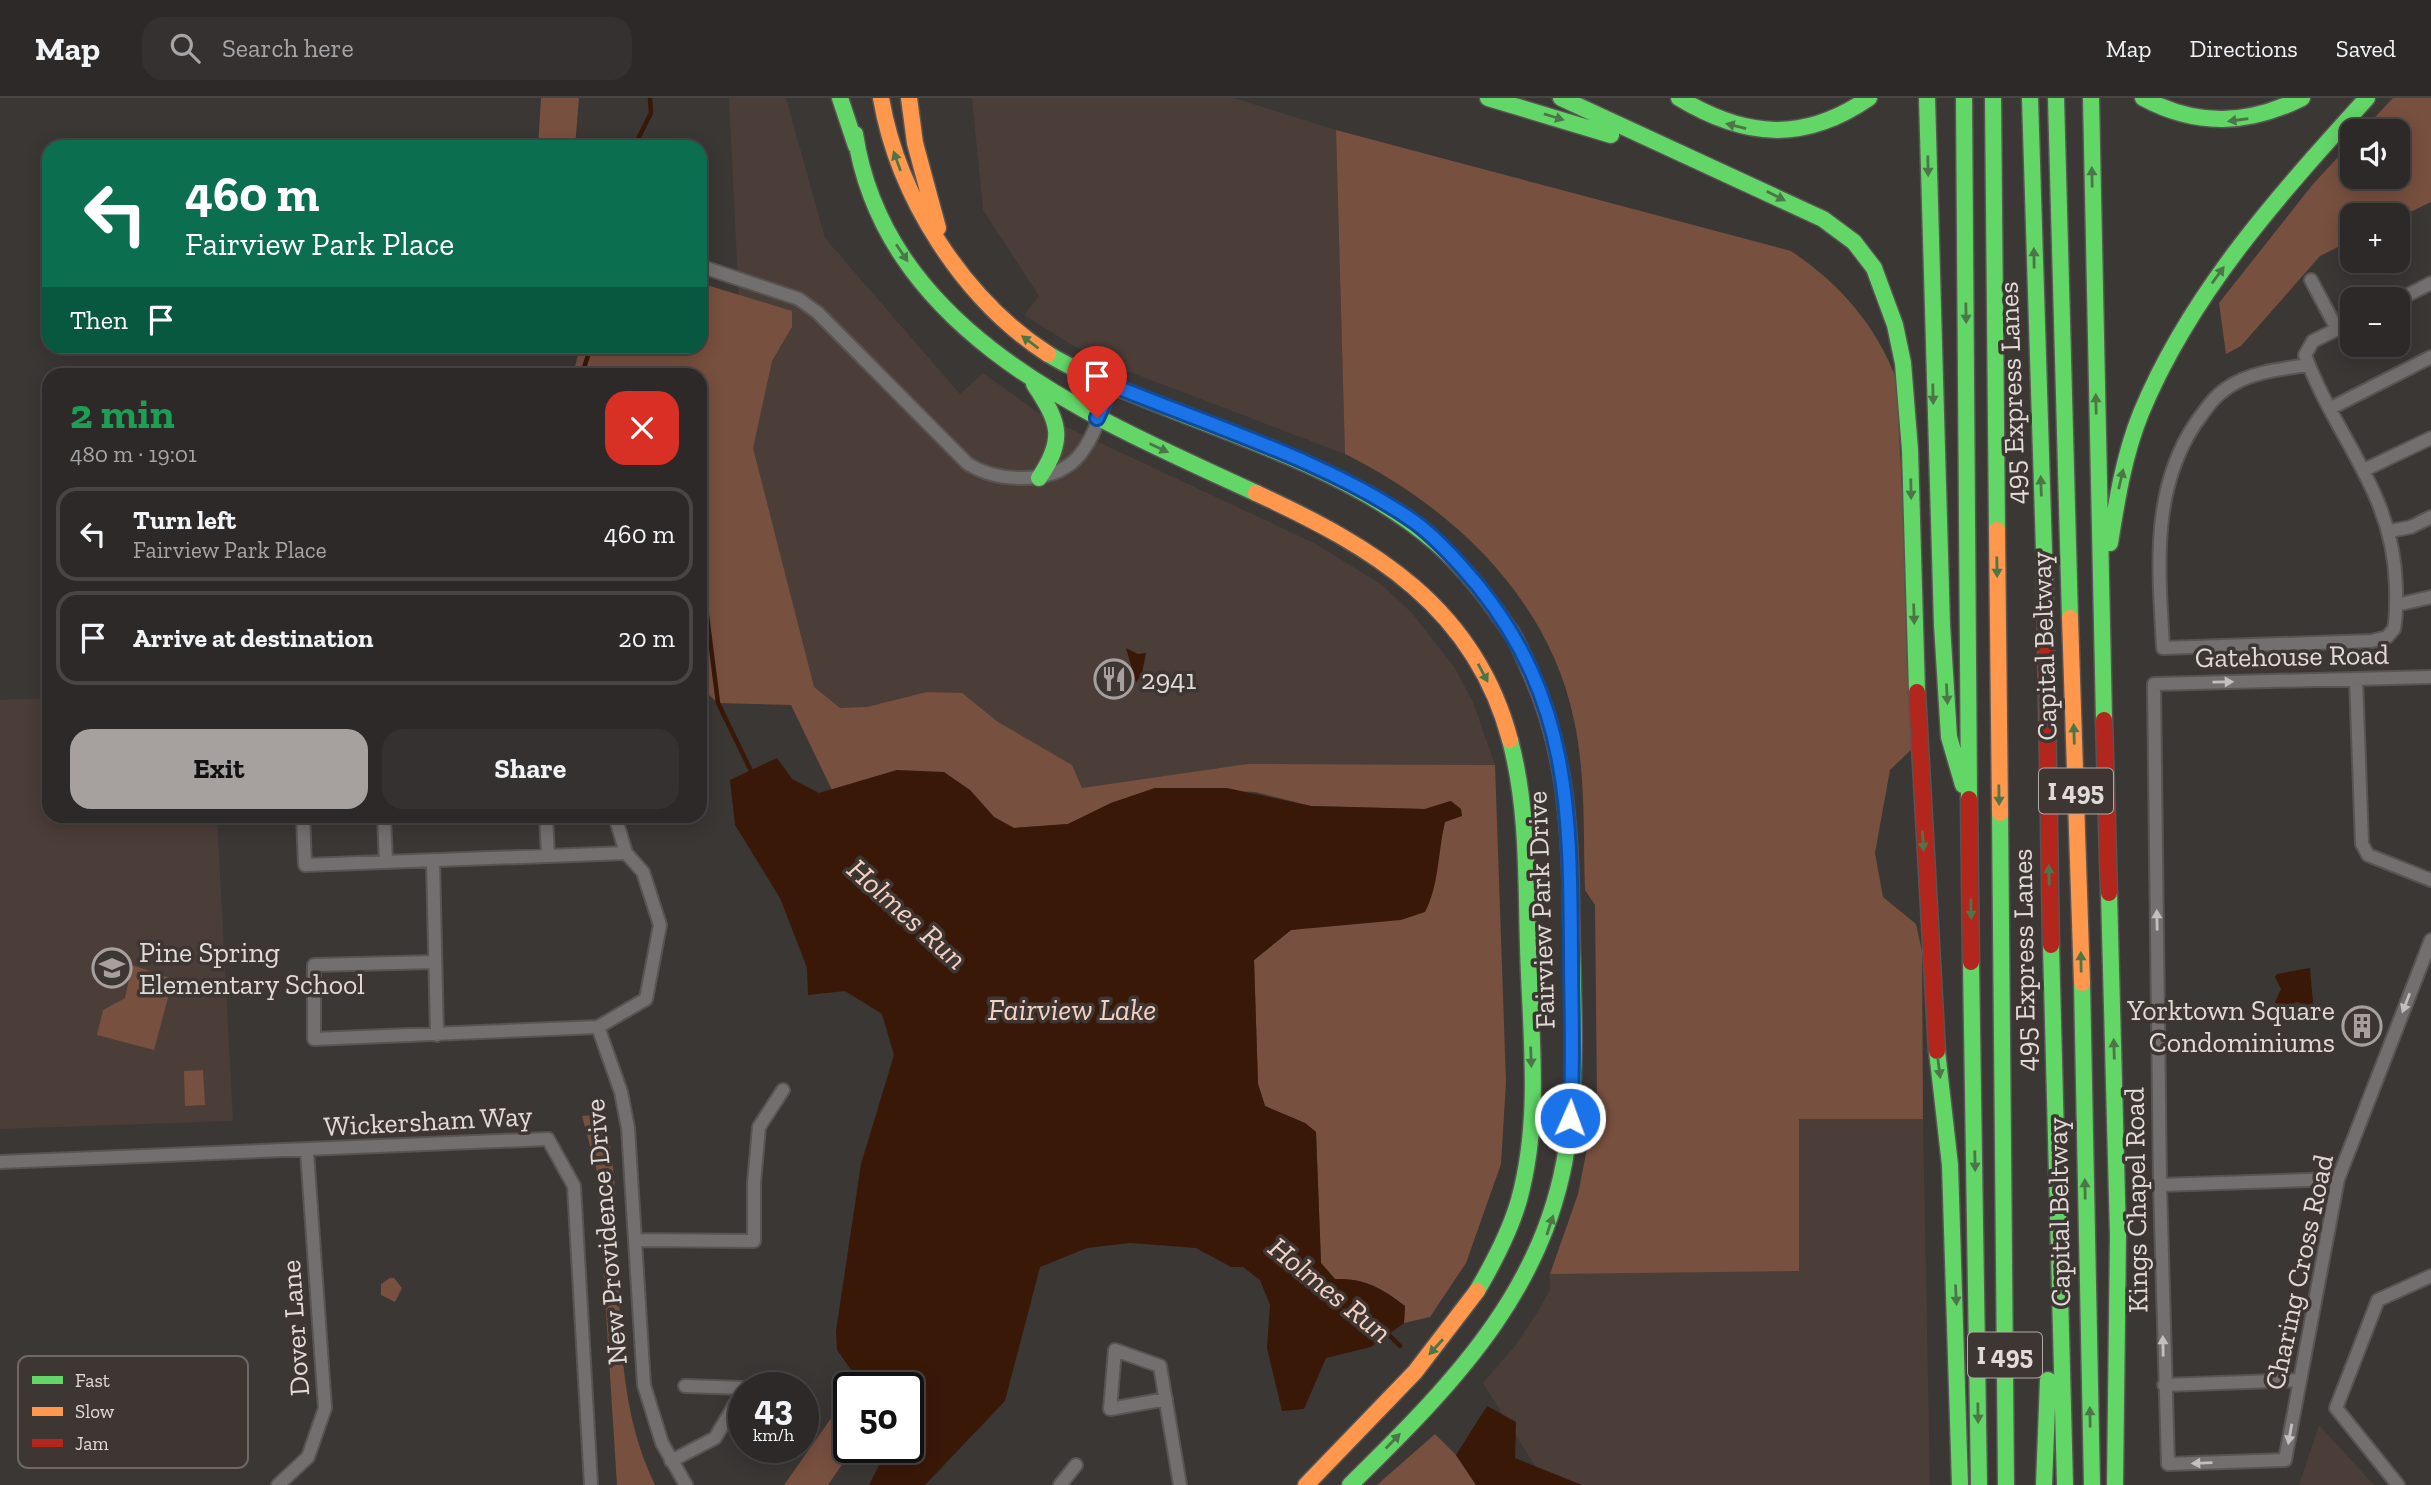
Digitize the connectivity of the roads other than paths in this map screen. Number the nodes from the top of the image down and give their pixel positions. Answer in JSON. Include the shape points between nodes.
{"nodes":[{"id":1,"x":840,"y":98,"type":"edge"},
{"id":2,"x":851,"y":98,"type":"edge"},
{"id":3,"x":881,"y":98,"type":"edge"},
{"id":4,"x":909,"y":98,"type":"edge"},
{"id":5,"x":1488,"y":98,"type":"edge"},
{"id":6,"x":1561,"y":98,"type":"edge"},
{"id":7,"x":1679,"y":98,"type":"edge"},
{"id":8,"x":1869,"y":98,"type":"edge"},
{"id":9,"x":1927,"y":98,"type":"edge"},
{"id":10,"x":1964,"y":98,"type":"edge"},
{"id":11,"x":1993,"y":98,"type":"edge"},
{"id":12,"x":2030,"y":98,"type":"edge"},
{"id":13,"x":2056,"y":98,"type":"edge"},
{"id":14,"x":2091,"y":98,"type":"edge"},
{"id":15,"x":2143,"y":98,"type":"edge"},
{"id":16,"x":2302,"y":98,"type":"edge"},
{"id":17,"x":2367,"y":98,"type":"edge"},
{"id":18,"x":856,"y":146,"type":"junction"},
{"id":19,"x":1714,"y":168,"type":"junction"},
{"id":20,"x":943,"y":245,"type":"junction"},
{"id":21,"x":707,"y":268,"type":"edge"},
{"id":22,"x":2311,"y":279,"type":"dead end"},
{"id":23,"x":2431,"y":283,"type":"edge"},
{"id":24,"x":2410,"y":294,"type":"edge"},
{"id":25,"x":2340,"y":328,"type":"edge"},
{"id":26,"x":2337,"y":329,"type":"junction"},
{"id":27,"x":2431,"y":357,"type":"edge"},
{"id":28,"x":2308,"y":365,"type":"junction"},
{"id":29,"x":1031,"y":381,"type":"junction"},
{"id":30,"x":1112,"y":385,"type":"junction"},
{"id":31,"x":2330,"y":408,"type":"junction"},
{"id":32,"x":1097,"y":418,"type":"junction"},
{"id":33,"x":2431,"y":438,"type":"edge"},
{"id":34,"x":2364,"y":470,"type":"junction"},
{"id":35,"x":1039,"y":478,"type":"junction"},
{"id":36,"x":2431,"y":517,"type":"edge"},
{"id":37,"x":2390,"y":531,"type":"junction"},
{"id":38,"x":2431,"y":597,"type":"edge"},
{"id":39,"x":2396,"y":605,"type":"junction"},
{"id":40,"x":2101,"y":644,"type":"junction"},
{"id":41,"x":2431,"y":677,"type":"edge"},
{"id":42,"x":2356,"y":679,"type":"junction"},
{"id":43,"x":2154,"y":684,"type":"joint"},
{"id":44,"x":1969,"y":807,"type":"junction"},
{"id":45,"x":303,"y":823,"type":"edge"},
{"id":46,"x":384,"y":823,"type":"edge"},
{"id":47,"x":546,"y":823,"type":"edge"},
{"id":48,"x":617,"y":823,"type":"edge"},
{"id":49,"x":626,"y":853,"type":"junction"},
{"id":50,"x":548,"y":855,"type":"junction"},
{"id":51,"x":433,"y":860,"type":"junction"},
{"id":52,"x":386,"y":862,"type":"junction"},
{"id":53,"x":2431,"y":880,"type":"edge"},
{"id":54,"x":2431,"y":940,"type":"edge"},
{"id":55,"x":435,"y":962,"type":"junction"},
{"id":56,"x":598,"y":1027,"type":"junction"},
{"id":57,"x":437,"y":1035,"type":"junction"},
{"id":58,"x":783,"y":1090,"type":"dead end"},
{"id":59,"x":307,"y":1152,"type":"junction"},
{"id":60,"x":0,"y":1161,"type":"edge"},
{"id":61,"x":2054,"y":1164,"type":"junction"},
{"id":62,"x":2338,"y":1179,"type":"junction"},
{"id":63,"x":2160,"y":1185,"type":"junction"},
{"id":64,"x":2004,"y":1225,"type":"junction"},
{"id":65,"x":635,"y":1240,"type":"junction"},
{"id":66,"x":2431,"y":1276,"type":"edge"},
{"id":67,"x":2300,"y":1380,"type":"junction"},
{"id":68,"x":2164,"y":1385,"type":"junction"},
{"id":69,"x":685,"y":1386,"type":"dead end"},
{"id":70,"x":728,"y":1387,"type":"edge"},
{"id":71,"x":1166,"y":1399,"type":"junction"},
{"id":72,"x":728,"y":1416,"type":"edge"},
{"id":73,"x":671,"y":1461,"type":"junction"},
{"id":74,"x":2168,"y":1464,"type":"joint"},
{"id":75,"x":1076,"y":1465,"type":"dead end"},
{"id":76,"x":278,"y":1485,"type":"edge"},
{"id":77,"x":591,"y":1485,"type":"edge"},
{"id":78,"x":686,"y":1485,"type":"edge"},
{"id":79,"x":1060,"y":1485,"type":"edge"},
{"id":80,"x":1180,"y":1485,"type":"edge"},
{"id":81,"x":1306,"y":1485,"type":"edge"},
{"id":82,"x":1350,"y":1485,"type":"edge"},
{"id":83,"x":1960,"y":1485,"type":"edge"},
{"id":84,"x":1979,"y":1485,"type":"edge"},
{"id":85,"x":2006,"y":1485,"type":"edge"},
{"id":86,"x":2022,"y":1485,"type":"edge"},
{"id":87,"x":2045,"y":1485,"type":"edge"},
{"id":88,"x":2065,"y":1485,"type":"edge"},
{"id":89,"x":2092,"y":1485,"type":"edge"},
{"id":90,"x":2115,"y":1485,"type":"edge"},
{"id":91,"x":2398,"y":1485,"type":"edge"}],
"edges":[{"from":1,"to":18,"type":"main road"},
{"from":2,"to":18,"type":"main road","name":"Fairview Park Drive"},
{"from":20,"to":3,"type":"main road","name":"Fairview Park Drive","one_way":true,"via":[[900,171]]},
{"from":4,"to":20,"type":"main road","via":[[915,143]]},
{"from":5,"to":19,"type":"main road","one_way":true},
{"from":6,"to":19,"type":"main road"},
{"from":8,"to":7,"type":"main road","one_way":true,"via":[[1841,118],[1775,132],[1722,122]]},
{"from":9,"to":44,"type":"main road","one_way":true,"via":[[1935,451],[1949,737]]},
{"from":10,"to":44,"type":"main road","number":"I 495","one_way":true},
{"from":11,"to":64,"type":"main road","name":"495 Express Lanes","number":"I 495","one_way":true},
{"from":61,"to":12,"type":"main road","name":"495 Express Lanes","number":"I 495","one_way":true,"via":[[2045,594]]},
{"from":89,"to":13,"type":"main road","name":"Capital Beltway","number":"I 495","one_way":true,"via":[[2080,880]]},
{"from":40,"to":14,"type":"main road","one_way":true},
{"from":16,"to":15,"type":"main road","one_way":true,"via":[[2258,117],[2226,121],[2176,114]]},
{"from":40,"to":17,"type":"main road","one_way":true,"via":[[2111,527],[2120,481],[2133,432],[2163,361],[2246,236]]},
{"from":18,"to":29,"type":"main road","name":"Fairview Park Drive","one_way":true,"via":[[879,212],[915,272],[958,325]]},
{"from":19,"to":83,"type":"main road","one_way":true,"via":[[1823,219],[1854,242],[1887,295],[1903,363],[1920,784],[1937,1056],[1950,1165]]},
{"from":30,"to":20,"type":"main road","name":"Fairview Park Drive","one_way":true,"via":[[1031,344],[979,293]]},
{"from":21,"to":35,"type":"street","via":[[799,299],[818,313],[976,470]]},
{"from":22,"to":26,"type":"street"},
{"from":23,"to":24,"type":"street"},
{"from":25,"to":26,"type":"street"},
{"from":26,"to":28,"type":"street","via":[[2308,347]]},
{"from":27,"to":31,"type":"street"},
{"from":28,"to":31,"type":"street"},
{"from":28,"to":39,"type":"street","via":[[2266,371],[2227,387],[2185,440],[2160,516],[2163,648],[2372,641],[2387,637],[2394,629]]},
{"from":29,"to":32,"type":"main road","name":"Fairview Park Drive"},
{"from":29,"to":35,"type":"main road","via":[[1058,424],[1055,452]]},
{"from":30,"to":32,"type":"street"},
{"from":82,"to":30,"type":"main road","name":"Fairview Park Drive","one_way":true,"via":[[1487,1339],[1524,1285],[1551,1223],[1569,1138],[1572,1098],[1569,850],[1559,752],[1535,680],[1504,623],[1464,570],[1417,524],[1327,473]]},
{"from":31,"to":34,"type":"street"},
{"from":32,"to":35,"type":"street","via":[[1074,461]]},
{"from":32,"to":81,"type":"main road","name":"Fairview Park Drive","one_way":true,"via":[[1333,528],[1407,577],[1447,615],[1483,671],[1517,762],[1524,811],[1533,1106],[1531,1144],[1517,1211],[1490,1273],[1457,1322]]},
{"from":33,"to":34,"type":"street"},
{"from":34,"to":37,"type":"street"},
{"from":36,"to":37,"type":"street"},
{"from":37,"to":39,"type":"street"},
{"from":38,"to":39,"type":"street"},
{"from":90,"to":40,"type":"main road","one_way":true,"via":[[2118,1235]]},
{"from":41,"to":42,"type":"street","name":"Gatehouse Road"},
{"from":43,"to":42,"type":"street","name":"Gatehouse Road","one_way":true},
{"from":42,"to":53,"type":"street","via":[[2362,844],[2368,855]]},
{"from":63,"to":43,"type":"street","name":"Kings Chapel Road","one_way":true},
{"from":44,"to":84,"type":"main road","number":"I 495","one_way":true},
{"from":45,"to":52,"type":"street","via":[[305,865]]},
{"from":46,"to":52,"type":"street"},
{"from":47,"to":50,"type":"street"},
{"from":48,"to":49,"type":"street"},
{"from":49,"to":50,"type":"street"},
{"from":49,"to":56,"type":"street","via":[[643,872],[660,925],[646,999]]},
{"from":50,"to":51,"type":"street"},
{"from":51,"to":52,"type":"street"},
{"from":51,"to":55,"type":"street"},
{"from":54,"to":62,"type":"street","name":"Charing Cross Road","one_way":true},
{"from":55,"to":57,"type":"street"},
{"from":55,"to":57,"type":"street","via":[[314,965],[314,1039]]},
{"from":56,"to":57,"type":"street"},
{"from":56,"to":65,"type":"street","name":"New Providence Drive","via":[[621,1092],[628,1128]]},
{"from":58,"to":65,"type":"street","via":[[759,1127],[754,1241]]},
{"from":59,"to":60,"type":"street","name":"Wickersham Way"},
{"from":59,"to":76,"type":"street","name":"Dover Lane","via":[[325,1408],[308,1457]]},
{"from":59,"to":77,"type":"street","name":"Wickersham Way","via":[[548,1139],[574,1186]]},
{"from":61,"to":87,"type":"main road"},
{"from":61,"to":88,"type":"main road","name":"495 Express Lanes","number":"I 495"},
{"from":62,"to":63,"type":"street"},
{"from":62,"to":67,"type":"street","name":"Charing Cross Road"},
{"from":68,"to":63,"type":"street","name":"Kings Chapel Road","one_way":true},
{"from":64,"to":85,"type":"main road","name":"495 Express Lanes","number":"I 495"},
{"from":64,"to":86,"type":"main road"},
{"from":65,"to":73,"type":"street","name":"New Providence Drive","via":[[644,1385]]},
{"from":66,"to":91,"type":"street","via":[[2378,1300],[2336,1408]]},
{"from":67,"to":68,"type":"street"},
{"from":67,"to":74,"type":"street","name":"Charing Cross Road","one_way":true,"via":[[2285,1460]]},
{"from":68,"to":74,"type":"street","name":"Kings Chapel Road"},
{"from":69,"to":70,"type":"street"},
{"from":71,"to":71,"type":"street","via":[[1160,1366],[1115,1350],[1110,1409]]},
{"from":71,"to":80,"type":"street"},
{"from":72,"to":73,"type":"street","via":[[715,1438]]},
{"from":73,"to":78,"type":"street","name":"New Providence Drive"},
{"from":75,"to":79,"type":"street"}]}
